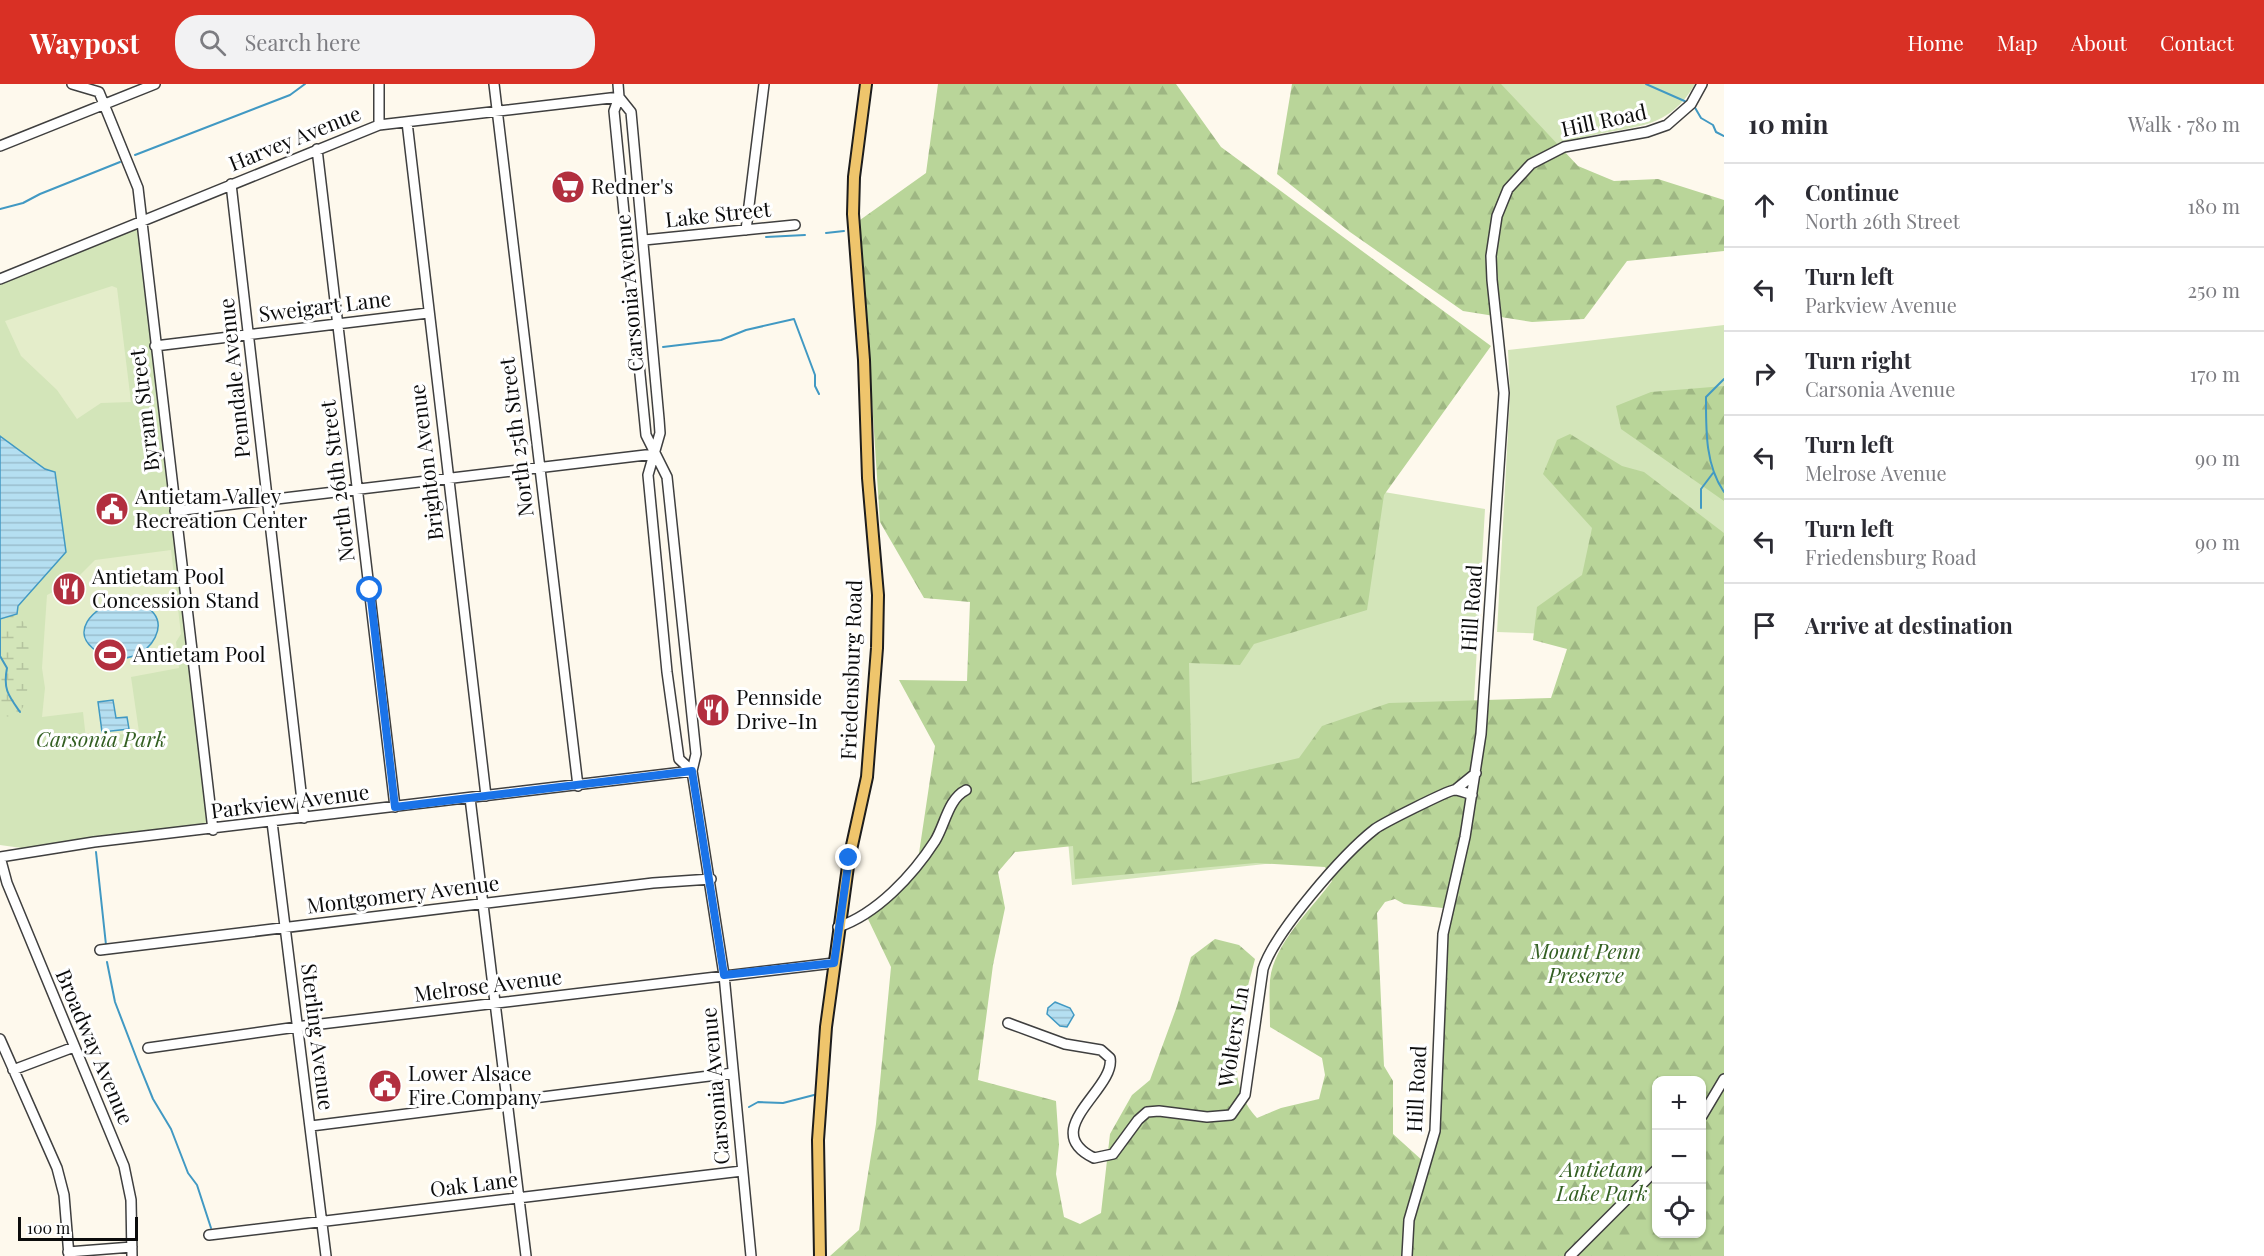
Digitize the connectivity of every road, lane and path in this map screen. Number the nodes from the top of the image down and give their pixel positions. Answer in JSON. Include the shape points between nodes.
{"nodes":[{"id":1,"x":72,"y":84,"type":"edge"},
{"id":2,"x":155,"y":84,"type":"edge"},
{"id":3,"x":379,"y":84,"type":"edge"},
{"id":4,"x":494,"y":84,"type":"edge"},
{"id":5,"x":618,"y":84,"type":"edge"},
{"id":6,"x":764,"y":84,"type":"edge"},
{"id":7,"x":866,"y":84,"type":"edge"},
{"id":8,"x":1702,"y":84,"type":"edge"},
{"id":9,"x":619,"y":97,"type":"junction"},
{"id":10,"x":104,"y":105,"type":"junction"},
{"id":11,"x":498,"y":112,"type":"junction"},
{"id":12,"x":407,"y":122,"type":"junction"},
{"id":13,"x":379,"y":125,"type":"junction"},
{"id":14,"x":0,"y":146,"type":"edge"},
{"id":15,"x":318,"y":149,"type":"junction"},
{"id":16,"x":231,"y":184,"type":"junction"},
{"id":17,"x":143,"y":219,"type":"junction"},
{"id":18,"x":795,"y":225,"type":"dead end"},
{"id":19,"x":746,"y":230,"type":"junction"},
{"id":20,"x":644,"y":240,"type":"junction"},
{"id":21,"x":0,"y":279,"type":"edge"},
{"id":22,"x":428,"y":313,"type":"junction"},
{"id":23,"x":337,"y":324,"type":"junction"},
{"id":24,"x":249,"y":335,"type":"junction"},
{"id":25,"x":155,"y":346,"type":"junction"},
{"id":26,"x":654,"y":454,"type":"junction"},
{"id":27,"x":538,"y":466,"type":"junction"},
{"id":28,"x":448,"y":477,"type":"junction"},
{"id":29,"x":357,"y":489,"type":"junction"},
{"id":30,"x":267,"y":500,"type":"junction"},
{"id":31,"x":176,"y":511,"type":"junction"},
{"id":32,"x":692,"y":771,"type":"junction"},
{"id":33,"x":1476,"y":772,"type":"junction"},
{"id":34,"x":578,"y":786,"type":"junction"},
{"id":35,"x":966,"y":790,"type":"dead end"},
{"id":36,"x":1455,"y":790,"type":"junction"},
{"id":37,"x":1472,"y":795,"type":"junction"},
{"id":38,"x":486,"y":796,"type":"junction"},
{"id":39,"x":470,"y":798,"type":"junction"},
{"id":40,"x":395,"y":807,"type":"junction"},
{"id":41,"x":304,"y":818,"type":"junction"},
{"id":42,"x":272,"y":822,"type":"junction"},
{"id":43,"x":213,"y":830,"type":"junction"},
{"id":44,"x":0,"y":857,"type":"edge"},
{"id":45,"x":711,"y":879,"type":"junction"},
{"id":46,"x":483,"y":903,"type":"junction"},
{"id":47,"x":285,"y":927,"type":"junction"},
{"id":48,"x":838,"y":927,"type":"junction"},
{"id":49,"x":100,"y":951,"type":"dead end"},
{"id":50,"x":834,"y":963,"type":"junction"},
{"id":51,"x":724,"y":975,"type":"junction"},
{"id":52,"x":495,"y":1003,"type":"junction"},
{"id":53,"x":1008,"y":1023,"type":"dead end"},
{"id":54,"x":297,"y":1027,"type":"junction"},
{"id":55,"x":0,"y":1039,"type":"edge"},
{"id":56,"x":74,"y":1047,"type":"junction"},
{"id":57,"x":148,"y":1048,"type":"dead end"},
{"id":58,"x":13,"y":1070,"type":"junction"},
{"id":59,"x":733,"y":1073,"type":"junction"},
{"id":60,"x":1724,"y":1079,"type":"edge"},
{"id":61,"x":507,"y":1101,"type":"junction"},
{"id":62,"x":1706,"y":1108,"type":"edge"},
{"id":63,"x":311,"y":1126,"type":"junction"},
{"id":64,"x":742,"y":1171,"type":"junction"},
{"id":65,"x":1652,"y":1174,"type":"edge"},
{"id":66,"x":520,"y":1198,"type":"junction"},
{"id":67,"x":322,"y":1221,"type":"junction"},
{"id":68,"x":209,"y":1235,"type":"dead end"},
{"id":69,"x":132,"y":1252,"type":"edge"},
{"id":70,"x":69,"y":1254,"type":"edge"},
{"id":71,"x":326,"y":1256,"type":"edge"},
{"id":72,"x":526,"y":1256,"type":"edge"},
{"id":73,"x":751,"y":1256,"type":"edge"},
{"id":74,"x":820,"y":1256,"type":"edge"},
{"id":75,"x":1407,"y":1256,"type":"edge"},
{"id":76,"x":1570,"y":1256,"type":"edge"}],
"edges":[{"from":1,"to":10,"type":"street","name":"Byram Street","via":[[99,92]]},
{"from":2,"to":10,"type":"street"},
{"from":3,"to":13,"type":"street"},
{"from":4,"to":11,"type":"street","name":"North 25th Street"},
{"from":5,"to":9,"type":"street","name":"Carsonia Avenue"},
{"from":6,"to":19,"type":"street"},
{"from":7,"to":48,"type":"main road","name":"Friedensburg Road","via":[[853,214],[878,595],[877,648],[867,777]]},
{"from":8,"to":33,"type":"street","name":"Hill Road","via":[[1691,104],[1667,124],[1647,132],[1582,142],[1543,157],[1515,179],[1499,208],[1491,256],[1503,365],[1503,422]]},
{"from":9,"to":11,"type":"street","name":"Harvey Avenue"},
{"from":9,"to":20,"type":"street","name":"Carsonia Avenue","via":[[631,112]]},
{"from":9,"to":26,"type":"street","name":"Carsonia Avenue","via":[[614,111],[646,435]]},
{"from":10,"to":14,"type":"street"},
{"from":10,"to":17,"type":"street","name":"Byram Street","via":[[138,188]]},
{"from":11,"to":12,"type":"street","name":"Harvey Avenue"},
{"from":11,"to":27,"type":"street","name":"North 25th Street"},
{"from":12,"to":13,"type":"street","name":"Harvey Avenue"},
{"from":12,"to":22,"type":"street","name":"Brighton Avenue"},
{"from":13,"to":15,"type":"street","name":"Harvey Avenue"},
{"from":15,"to":16,"type":"street","name":"Harvey Avenue"},
{"from":15,"to":23,"type":"street","name":"North 26th Street"},
{"from":16,"to":17,"type":"street","name":"Harvey Avenue"},
{"from":16,"to":24,"type":"street","name":"Penndale Avenue"},
{"from":17,"to":21,"type":"street","name":"Harvey Avenue"},
{"from":17,"to":25,"type":"street","name":"Byram Street"},
{"from":18,"to":19,"type":"street","name":"Lake Street"},
{"from":19,"to":20,"type":"street","name":"Lake Street"},
{"from":20,"to":26,"type":"street","name":"Carsonia Avenue","via":[[660,433]]},
{"from":22,"to":23,"type":"street","name":"Sweigart Lane"},
{"from":22,"to":28,"type":"street","name":"Brighton Avenue"},
{"from":23,"to":24,"type":"street","name":"Sweigart Lane"},
{"from":23,"to":29,"type":"street","name":"North 26th Street"},
{"from":24,"to":25,"type":"street","name":"Sweigart Lane"},
{"from":24,"to":30,"type":"street","name":"Penndale Avenue"},
{"from":25,"to":31,"type":"street","name":"Byram Street"},
{"from":26,"to":27,"type":"street"},
{"from":26,"to":32,"type":"street","name":"Carsonia Avenue","via":[[667,477],[696,753]]},
{"from":26,"to":32,"type":"street","name":"Carsonia Avenue","via":[[648,475],[667,672],[679,759]]},
{"from":27,"to":28,"type":"street"},
{"from":27,"to":34,"type":"street","name":"North 25th Street"},
{"from":28,"to":29,"type":"street"},
{"from":28,"to":38,"type":"street","name":"Brighton Avenue"},
{"from":29,"to":30,"type":"street"},
{"from":29,"to":40,"type":"street","name":"North 26th Street"},
{"from":30,"to":31,"type":"street"},
{"from":30,"to":41,"type":"street","name":"Penndale Avenue"},
{"from":31,"to":43,"type":"street","name":"Byram Street"},
{"from":32,"to":34,"type":"street","name":"Parkview Avenue"},
{"from":32,"to":45,"type":"street","name":"Carsonia Avenue"},
{"from":33,"to":36,"type":"street"},
{"from":33,"to":37,"type":"street","name":"Hill Road"},
{"from":34,"to":38,"type":"street","name":"Parkview Avenue"},
{"from":35,"to":48,"type":"street","via":[[955,799],[937,839],[910,875],[873,908]]},
{"from":36,"to":37,"type":"street"},
{"from":36,"to":53,"type":"street","name":"Wolters Ln","via":[[1376,828],[1322,884],[1268,955],[1245,1095],[1230,1115],[1147,1112],[1113,1154],[1094,1158],[1077,1144],[1074,1128],[1109,1070],[1110,1058],[1101,1050],[1065,1044]]},
{"from":37,"to":75,"type":"street","name":"Hill Road","via":[[1443,934],[1435,1131],[1409,1220]]},
{"from":38,"to":39,"type":"street","name":"Parkview Avenue"},
{"from":39,"to":40,"type":"street","name":"Parkview Avenue"},
{"from":39,"to":46,"type":"street"},
{"from":40,"to":41,"type":"street","name":"Parkview Avenue"},
{"from":41,"to":42,"type":"street","name":"Parkview Avenue"},
{"from":42,"to":43,"type":"street","name":"Parkview Avenue"},
{"from":42,"to":47,"type":"street","name":"Sterling Avenue"},
{"from":43,"to":44,"type":"street","name":"Parkview Avenue","via":[[94,842]]},
{"from":44,"to":56,"type":"street","name":"Broadway Avenue"},
{"from":45,"to":46,"type":"street","name":"Montgomery Avenue"},
{"from":45,"to":51,"type":"street","name":"Carsonia Avenue"},
{"from":46,"to":47,"type":"street","name":"Montgomery Avenue"},
{"from":46,"to":52,"type":"street"},
{"from":47,"to":49,"type":"street","name":"Montgomery Avenue"},
{"from":47,"to":54,"type":"street","name":"Sterling Avenue"},
{"from":48,"to":50,"type":"main road","name":"Friedensburg Road"},
{"from":50,"to":51,"type":"street","name":"Melrose Avenue"},
{"from":50,"to":74,"type":"main road","name":"Friedensburg Road","via":[[818,1140]]},
{"from":51,"to":52,"type":"street","name":"Melrose Avenue"},
{"from":51,"to":59,"type":"street","name":"Carsonia Avenue"},
{"from":52,"to":54,"type":"street","name":"Melrose Avenue"},
{"from":52,"to":61,"type":"street"},
{"from":54,"to":57,"type":"street","name":"Melrose Avenue"},
{"from":54,"to":63,"type":"street","name":"Sterling Avenue"},
{"from":55,"to":58,"type":"street"},
{"from":56,"to":58,"type":"street"},
{"from":56,"to":69,"type":"street","name":"Broadway Avenue","via":[[124,1166],[131,1200]]},
{"from":58,"to":70,"type":"street","via":[[57,1168],[64,1195]]},
{"from":59,"to":61,"type":"street"},
{"from":59,"to":64,"type":"street","name":"Carsonia Avenue"},
{"from":60,"to":62,"type":"street"},
{"from":61,"to":63,"type":"street"},
{"from":61,"to":66,"type":"street"},
{"from":63,"to":67,"type":"street","name":"Sterling Avenue"},
{"from":64,"to":66,"type":"street","name":"Oak Lane"},
{"from":64,"to":73,"type":"street","name":"Carsonia Avenue"},
{"from":65,"to":76,"type":"street"},
{"from":66,"to":67,"type":"street","name":"Oak Lane"},
{"from":66,"to":72,"type":"street"},
{"from":67,"to":68,"type":"street","name":"Oak Lane"},
{"from":67,"to":71,"type":"street","name":"Sterling Avenue"},
{"from":69,"to":70,"type":"street"}]}
